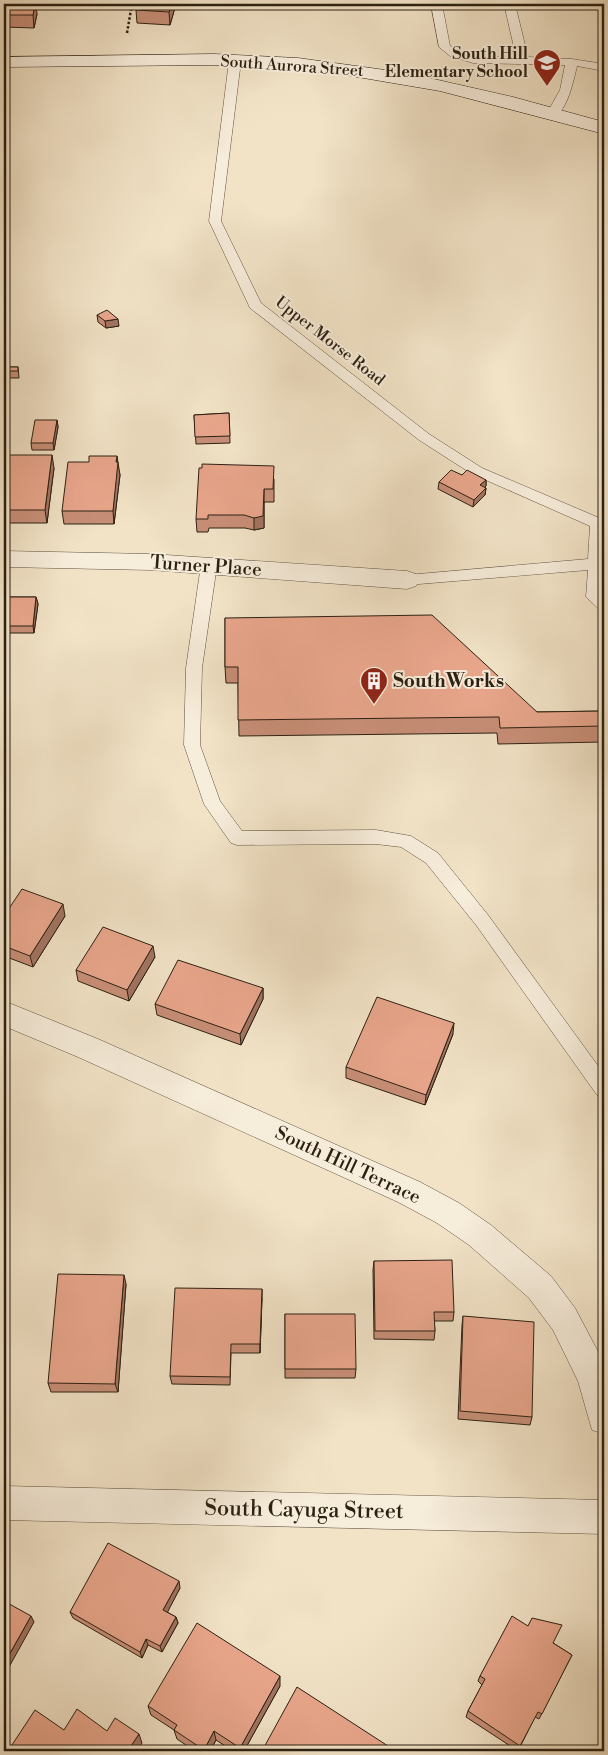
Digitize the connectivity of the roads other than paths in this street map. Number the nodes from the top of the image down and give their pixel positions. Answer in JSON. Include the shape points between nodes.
{"nodes":[{"id":1,"x":436,"y":4,"type":"edge"},
{"id":2,"x":510,"y":4,"type":"edge"},
{"id":3,"x":523,"y":60,"type":"junction"},
{"id":4,"x":235,"y":61,"type":"junction"},
{"id":5,"x":4,"y":62,"type":"edge"},
{"id":6,"x":572,"y":62,"type":"junction"},
{"id":7,"x":604,"y":68,"type":"edge"},
{"id":8,"x":553,"y":113,"type":"junction"},
{"id":9,"x":604,"y":128,"type":"edge"},
{"id":10,"x":601,"y":525,"type":"edge"},
{"id":11,"x":4,"y":559,"type":"edge"},
{"id":12,"x":596,"y":564,"type":"junction"},
{"id":13,"x":209,"y":565,"type":"junction"},
{"id":14,"x":407,"y":580,"type":"joint"},
{"id":15,"x":599,"y":601,"type":"edge"},
{"id":16,"x":4,"y":1013,"type":"edge"},
{"id":17,"x":604,"y":1089,"type":"edge"},
{"id":18,"x":604,"y":1418,"type":"edge"},
{"id":19,"x":4,"y":1503,"type":"edge"},
{"id":20,"x":604,"y":1517,"type":"edge"}],
"edges":[{"from":1,"to":3,"type":"lane","via":[[445,47],[455,55],[467,60]]},
{"from":2,"to":3,"type":"lane"},
{"from":3,"to":6,"type":"lane"},
{"from":4,"to":5,"type":"street","name":"South Aurora Street"},
{"from":4,"to":8,"type":"street","name":"South Aurora Street","via":[[289,63],[386,74]]},
{"from":4,"to":10,"type":"lane","name":"Upper Morse Road","via":[[215,221],[255,304],[424,437],[476,471]]},
{"from":6,"to":7,"type":"lane"},
{"from":6,"to":8,"type":"lane","via":[[566,90]]},
{"from":8,"to":9,"type":"street","name":"South Aurora Street"},
{"from":10,"to":12,"type":"lane"},
{"from":11,"to":13,"type":"street","name":"Turner Place"},
{"from":12,"to":14,"type":"lane"},
{"from":12,"to":15,"type":"lane"},
{"from":13,"to":14,"type":"street","name":"Turner Place"},
{"from":13,"to":17,"type":"lane","via":[[194,668],[192,745],[212,804],[237,838],[376,837],[405,841],[432,858],[482,920]]},
{"from":16,"to":18,"type":"street","name":"South Hill Terrace","via":[[409,1192],[456,1218],[540,1287],[564,1319],[594,1377]]},
{"from":19,"to":20,"type":"street","name":"South Cayuga Street"}]}
